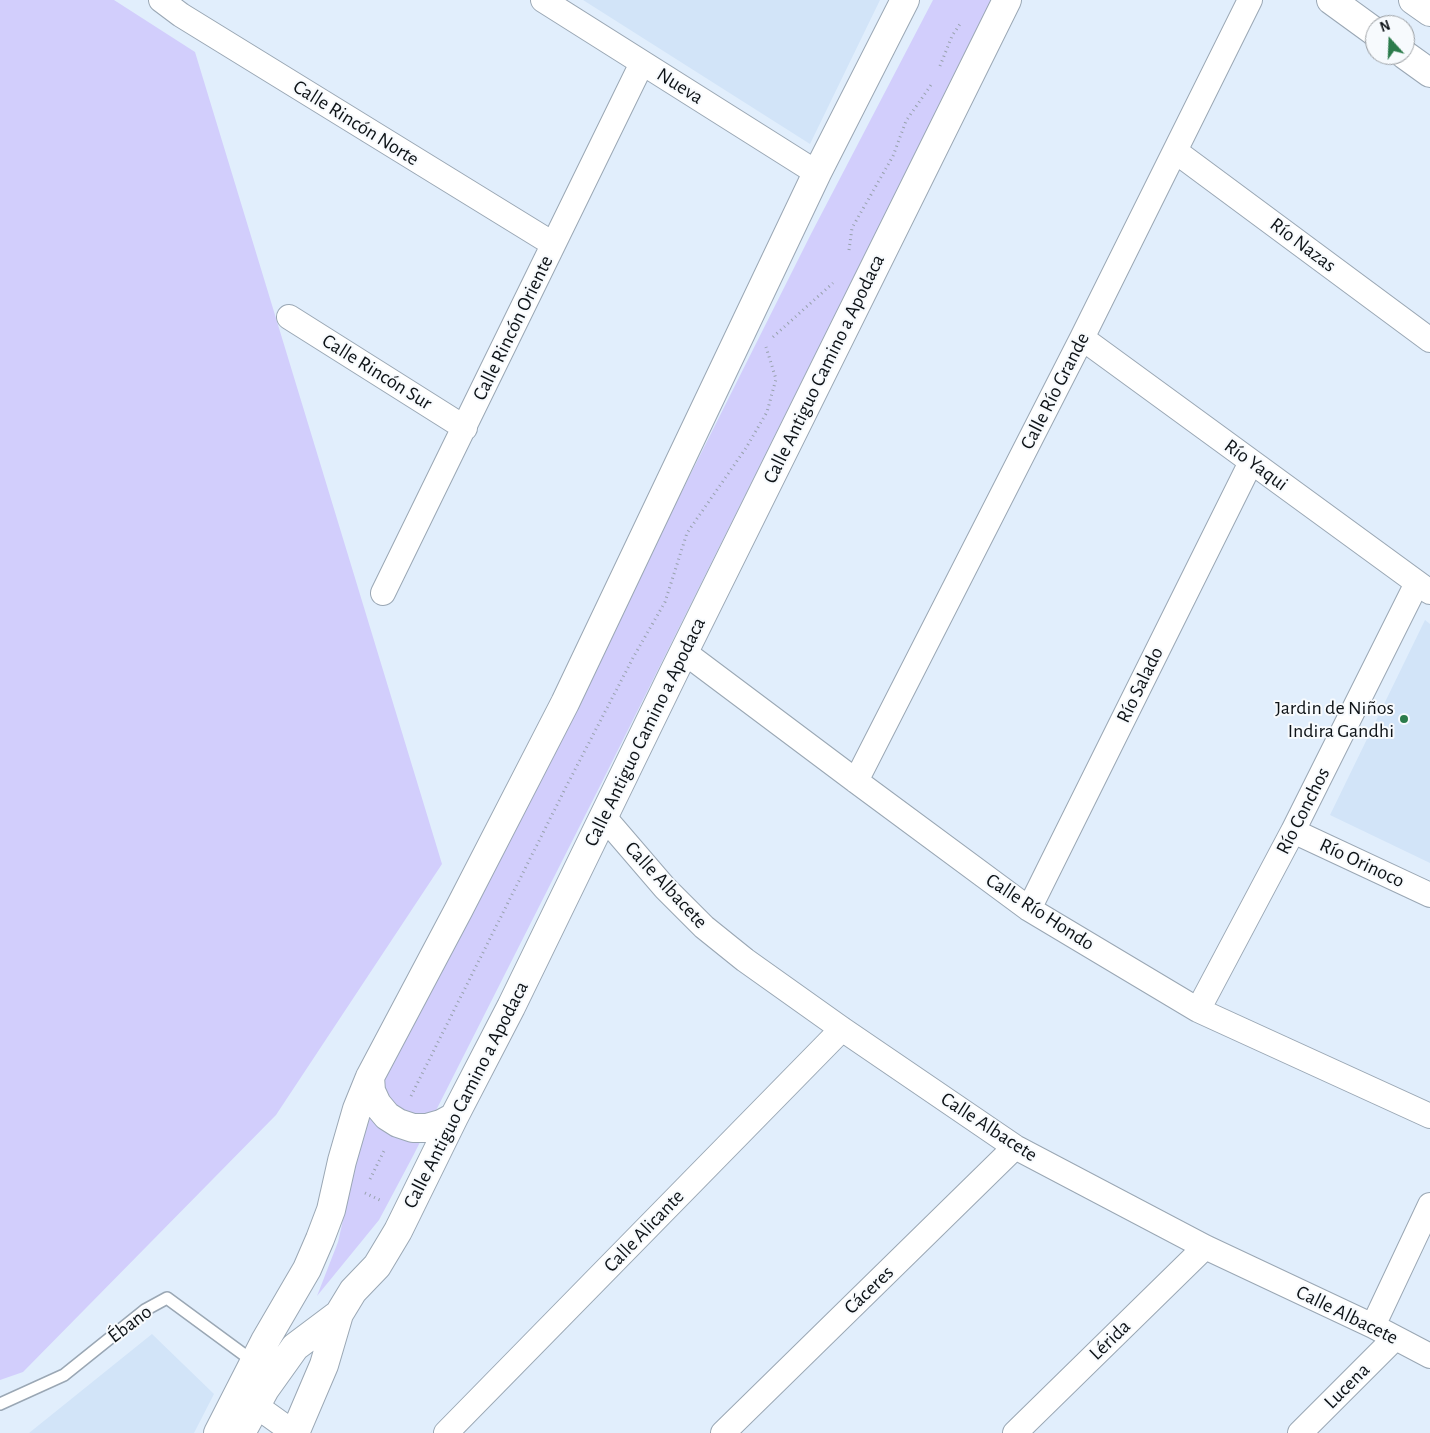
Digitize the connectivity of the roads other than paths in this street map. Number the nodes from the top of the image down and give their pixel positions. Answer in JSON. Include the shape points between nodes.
{"nodes":[{"id":1,"x":161,"y":0,"type":"edge"},
{"id":2,"x":543,"y":0,"type":"edge"},
{"id":3,"x":905,"y":0,"type":"edge"},
{"id":4,"x":1007,"y":0,"type":"edge"},
{"id":5,"x":1250,"y":0,"type":"edge"},
{"id":6,"x":1331,"y":0,"type":"edge"},
{"id":7,"x":1413,"y":0,"type":"edge"},
{"id":8,"x":1430,"y":12,"type":"edge"},
{"id":9,"x":1365,"y":25,"type":"edge"},
{"id":10,"x":642,"y":62,"type":"junction"},
{"id":11,"x":1415,"y":62,"type":"edge"},
{"id":12,"x":1430,"y":73,"type":"edge"},
{"id":13,"x":1175,"y":151,"type":"junction"},
{"id":14,"x":817,"y":173,"type":"junction"},
{"id":15,"x":553,"y":244,"type":"junction"},
{"id":16,"x":289,"y":317,"type":"dead end"},
{"id":17,"x":1082,"y":338,"type":"junction"},
{"id":18,"x":1430,"y":340,"type":"edge"},
{"id":19,"x":465,"y":428,"type":"junction"},
{"id":20,"x":1251,"y":462,"type":"junction"},
{"id":21,"x":1423,"y":588,"type":"edge"},
{"id":22,"x":383,"y":593,"type":"dead end"},
{"id":23,"x":684,"y":652,"type":"junction"},
{"id":24,"x":856,"y":781,"type":"junction"},
{"id":25,"x":604,"y":817,"type":"junction"},
{"id":26,"x":1294,"y":830,"type":"junction"},
{"id":27,"x":1430,"y":895,"type":"edge"},
{"id":28,"x":1029,"y":909,"type":"junction"},
{"id":29,"x":1198,"y":1010,"type":"junction"},
{"id":30,"x":842,"y":1029,"type":"junction"},
{"id":31,"x":370,"y":1077,"type":"junction"},
{"id":32,"x":454,"y":1116,"type":"junction"},
{"id":33,"x":1430,"y":1116,"type":"edge"},
{"id":34,"x":1015,"y":1148,"type":"junction"},
{"id":35,"x":1430,"y":1205,"type":"edge"},
{"id":36,"x":1205,"y":1247,"type":"junction"},
{"id":37,"x":339,"y":1314,"type":"junction"},
{"id":38,"x":1373,"y":1326,"type":"junction"},
{"id":39,"x":1395,"y":1338,"type":"junction"},
{"id":40,"x":1430,"y":1356,"type":"edge"},
{"id":41,"x":254,"y":1362,"type":"junction"},
{"id":42,"x":253,"y":1396,"type":"junction"},
{"id":43,"x":0,"y":1404,"type":"edge"},
{"id":44,"x":218,"y":1433,"type":"edge"},
{"id":45,"x":241,"y":1433,"type":"edge"},
{"id":46,"x":294,"y":1433,"type":"edge"},
{"id":47,"x":446,"y":1433,"type":"edge"},
{"id":48,"x":723,"y":1433,"type":"edge"},
{"id":49,"x":1015,"y":1433,"type":"edge"},
{"id":50,"x":1300,"y":1433,"type":"edge"}],
"edges":[{"from":1,"to":15,"type":"street","name":"Calle Rincón Norte"},
{"from":2,"to":10,"type":"street","name":"Nueva"},
{"from":3,"to":14,"type":"street","name":"Calle Antiguo Camino a Apodaca"},
{"from":4,"to":23,"type":"street","name":"Calle Antiguo Camino a Apodaca"},
{"from":5,"to":13,"type":"street","name":"Calle Río Grande"},
{"from":6,"to":9,"type":"street"},
{"from":7,"to":8,"type":"street"},
{"from":10,"to":14,"type":"street","name":"Nueva"},
{"from":10,"to":15,"type":"street","name":"Calle Rincón Oriente"},
{"from":11,"to":12,"type":"street"},
{"from":13,"to":17,"type":"street","name":"Calle Río Grande"},
{"from":13,"to":18,"type":"street","name":"Río Nazas"},
{"from":14,"to":31,"type":"street","name":"Calle Antiguo Camino a Apodaca","via":[[565,703]]},
{"from":15,"to":19,"type":"street","name":"Calle Rincón Oriente"},
{"from":16,"to":19,"type":"street","name":"Calle Rincón Sur"},
{"from":17,"to":20,"type":"street","name":"Río Yaqui"},
{"from":17,"to":24,"type":"street","name":"Calle Río Grande"},
{"from":19,"to":22,"type":"street","name":"Calle Rincón Oriente"},
{"from":20,"to":21,"type":"street","name":"Río Yaqui"},
{"from":20,"to":28,"type":"street","name":"Río Salado"},
{"from":21,"to":26,"type":"street","name":"Río Conchos"},
{"from":23,"to":24,"type":"street","name":"Calle Río Hondo"},
{"from":23,"to":25,"type":"street","name":"Calle Antiguo Camino a Apodaca"},
{"from":24,"to":28,"type":"street","name":"Calle Río Hondo"},
{"from":25,"to":30,"type":"street","name":"Calle Albacete","via":[[665,888],[704,927]]},
{"from":25,"to":32,"type":"street","name":"Calle Antiguo Camino a Apodaca"},
{"from":26,"to":27,"type":"street","name":"Río Orinoco"},
{"from":26,"to":29,"type":"street","name":"Río Conchos"},
{"from":28,"to":29,"type":"street","name":"Calle Río Hondo"},
{"from":29,"to":33,"type":"street","name":"Calle Río Hondo"},
{"from":30,"to":34,"type":"street","name":"Calle Albacete"},
{"from":30,"to":47,"type":"street","name":"Calle Alicante"},
{"from":31,"to":32,"type":"street","via":[[371,1091],[377,1104],[386,1116],[398,1123],[427,1128]]},
{"from":31,"to":41,"type":"street","name":"Calle Antiguo Camino a Apodaca","via":[[357,1109],[331,1210],[320,1239],[307,1269]]},
{"from":32,"to":37,"type":"street","name":"Calle Antiguo Camino a Apodaca","via":[[398,1231],[377,1266],[353,1291]]},
{"from":34,"to":36,"type":"street","name":"Calle Albacete"},
{"from":34,"to":48,"type":"street","name":"Cáceres"},
{"from":35,"to":38,"type":"street"},
{"from":36,"to":38,"type":"street","name":"Calle Albacete"},
{"from":36,"to":49,"type":"street","name":"Lérida"},
{"from":37,"to":42,"type":"street","name":"Calle Antiguo Camino a Apodaca","via":[[295,1347]]},
{"from":37,"to":46,"type":"street","via":[[324,1365]]},
{"from":38,"to":39,"type":"street","name":"Calle Albacete"},
{"from":39,"to":40,"type":"street","name":"Calle Albacete"},
{"from":39,"to":50,"type":"street","name":"Lucena"},
{"from":41,"to":42,"type":"street","name":"Calle Antiguo Camino a Apodaca"},
{"from":41,"to":43,"type":"lane","name":"Ébano","via":[[167,1298],[145,1310],[64,1375]]},
{"from":42,"to":44,"type":"street","name":"Calle Antiguo Camino a Apodaca"},
{"from":42,"to":45,"type":"street","name":"Calle Antiguo Camino a Apodaca"},
{"from":42,"to":46,"type":"street"}]}
